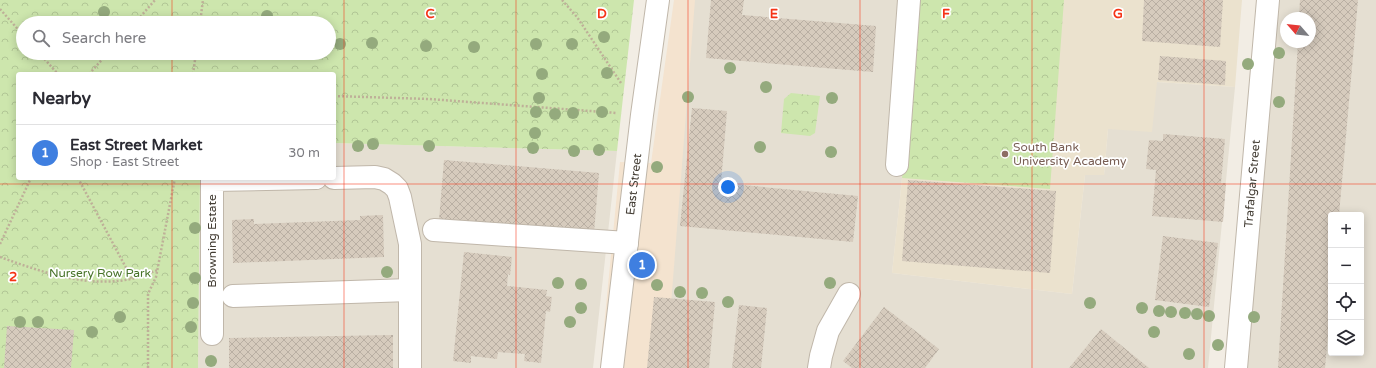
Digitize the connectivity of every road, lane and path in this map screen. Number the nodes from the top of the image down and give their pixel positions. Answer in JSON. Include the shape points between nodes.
{"nodes":[{"id":1,"x":155,"y":0,"type":"edge"},
{"id":2,"x":203,"y":0,"type":"edge"},
{"id":3,"x":562,"y":0,"type":"edge"},
{"id":4,"x":658,"y":0,"type":"edge"},
{"id":5,"x":909,"y":0,"type":"edge"},
{"id":6,"x":1268,"y":0,"type":"edge"},
{"id":7,"x":0,"y":9,"type":"edge"},
{"id":8,"x":141,"y":16,"type":"edge"},
{"id":9,"x":201,"y":16,"type":"edge"},
{"id":10,"x":16,"y":27,"type":"edge"},
{"id":11,"x":45,"y":60,"type":"edge"},
{"id":12,"x":102,"y":60,"type":"edge"},
{"id":13,"x":195,"y":60,"type":"edge"},
{"id":14,"x":56,"y":72,"type":"edge"},
{"id":15,"x":91,"y":72,"type":"edge"},
{"id":16,"x":193,"y":72,"type":"edge"},
{"id":17,"x":336,"y":96,"type":"edge"},
{"id":18,"x":642,"y":115,"type":"junction"},
{"id":19,"x":897,"y":165,"type":"dead end"},
{"id":20,"x":336,"y":178,"type":"edge"},
{"id":21,"x":30,"y":180,"type":"edge"},
{"id":22,"x":79,"y":180,"type":"edge"},
{"id":23,"x":175,"y":180,"type":"edge"},
{"id":24,"x":212,"y":180,"type":"edge"},
{"id":25,"x":434,"y":230,"type":"dead end"},
{"id":26,"x":627,"y":243,"type":"junction"},
{"id":27,"x":0,"y":244,"type":"edge"},
{"id":28,"x":0,"y":257,"type":"edge"},
{"id":29,"x":158,"y":270,"type":"junction"},
{"id":30,"x":132,"y":279,"type":"junction"},
{"id":31,"x":410,"y":290,"type":"junction"},
{"id":32,"x":849,"y":294,"type":"dead end"},
{"id":33,"x":233,"y":296,"type":"dead end"},
{"id":34,"x":212,"y":334,"type":"dead end"},
{"id":35,"x":148,"y":368,"type":"edge"},
{"id":36,"x":410,"y":368,"type":"edge"},
{"id":37,"x":612,"y":368,"type":"edge"},
{"id":38,"x":820,"y":368,"type":"edge"},
{"id":39,"x":1236,"y":368,"type":"edge"}],
"edges":[{"from":1,"to":8,"type":"path"},
{"from":2,"to":9,"type":"path"},
{"from":3,"to":18,"type":"path","via":[[577,17]]},
{"from":4,"to":18,"type":"street","name":"East Street"},
{"from":5,"to":19,"type":"street"},
{"from":6,"to":39,"type":"street","name":"Trafalgar Street"},
{"from":7,"to":10,"type":"path"},
{"from":11,"to":14,"type":"path"},
{"from":12,"to":15,"type":"path"},
{"from":13,"to":16,"type":"path"},
{"from":17,"to":18,"type":"path","via":[[429,99]]},
{"from":18,"to":26,"type":"street","name":"East Street"},
{"from":20,"to":31,"type":"street","via":[[375,177],[384,179],[397,189],[410,244]]},
{"from":21,"to":27,"type":"path"},
{"from":22,"to":30,"type":"path"},
{"from":23,"to":29,"type":"path"},
{"from":24,"to":34,"type":"street","name":"Browning Estate"},
{"from":25,"to":26,"type":"street"},
{"from":26,"to":37,"type":"street","name":"East Street"},
{"from":28,"to":30,"type":"path","via":[[87,282]]},
{"from":29,"to":30,"type":"path"},
{"from":29,"to":35,"type":"path","via":[[148,294]]},
{"from":31,"to":33,"type":"street"},
{"from":31,"to":36,"type":"street"},
{"from":32,"to":38,"type":"street","via":[[828,331]]}]}
